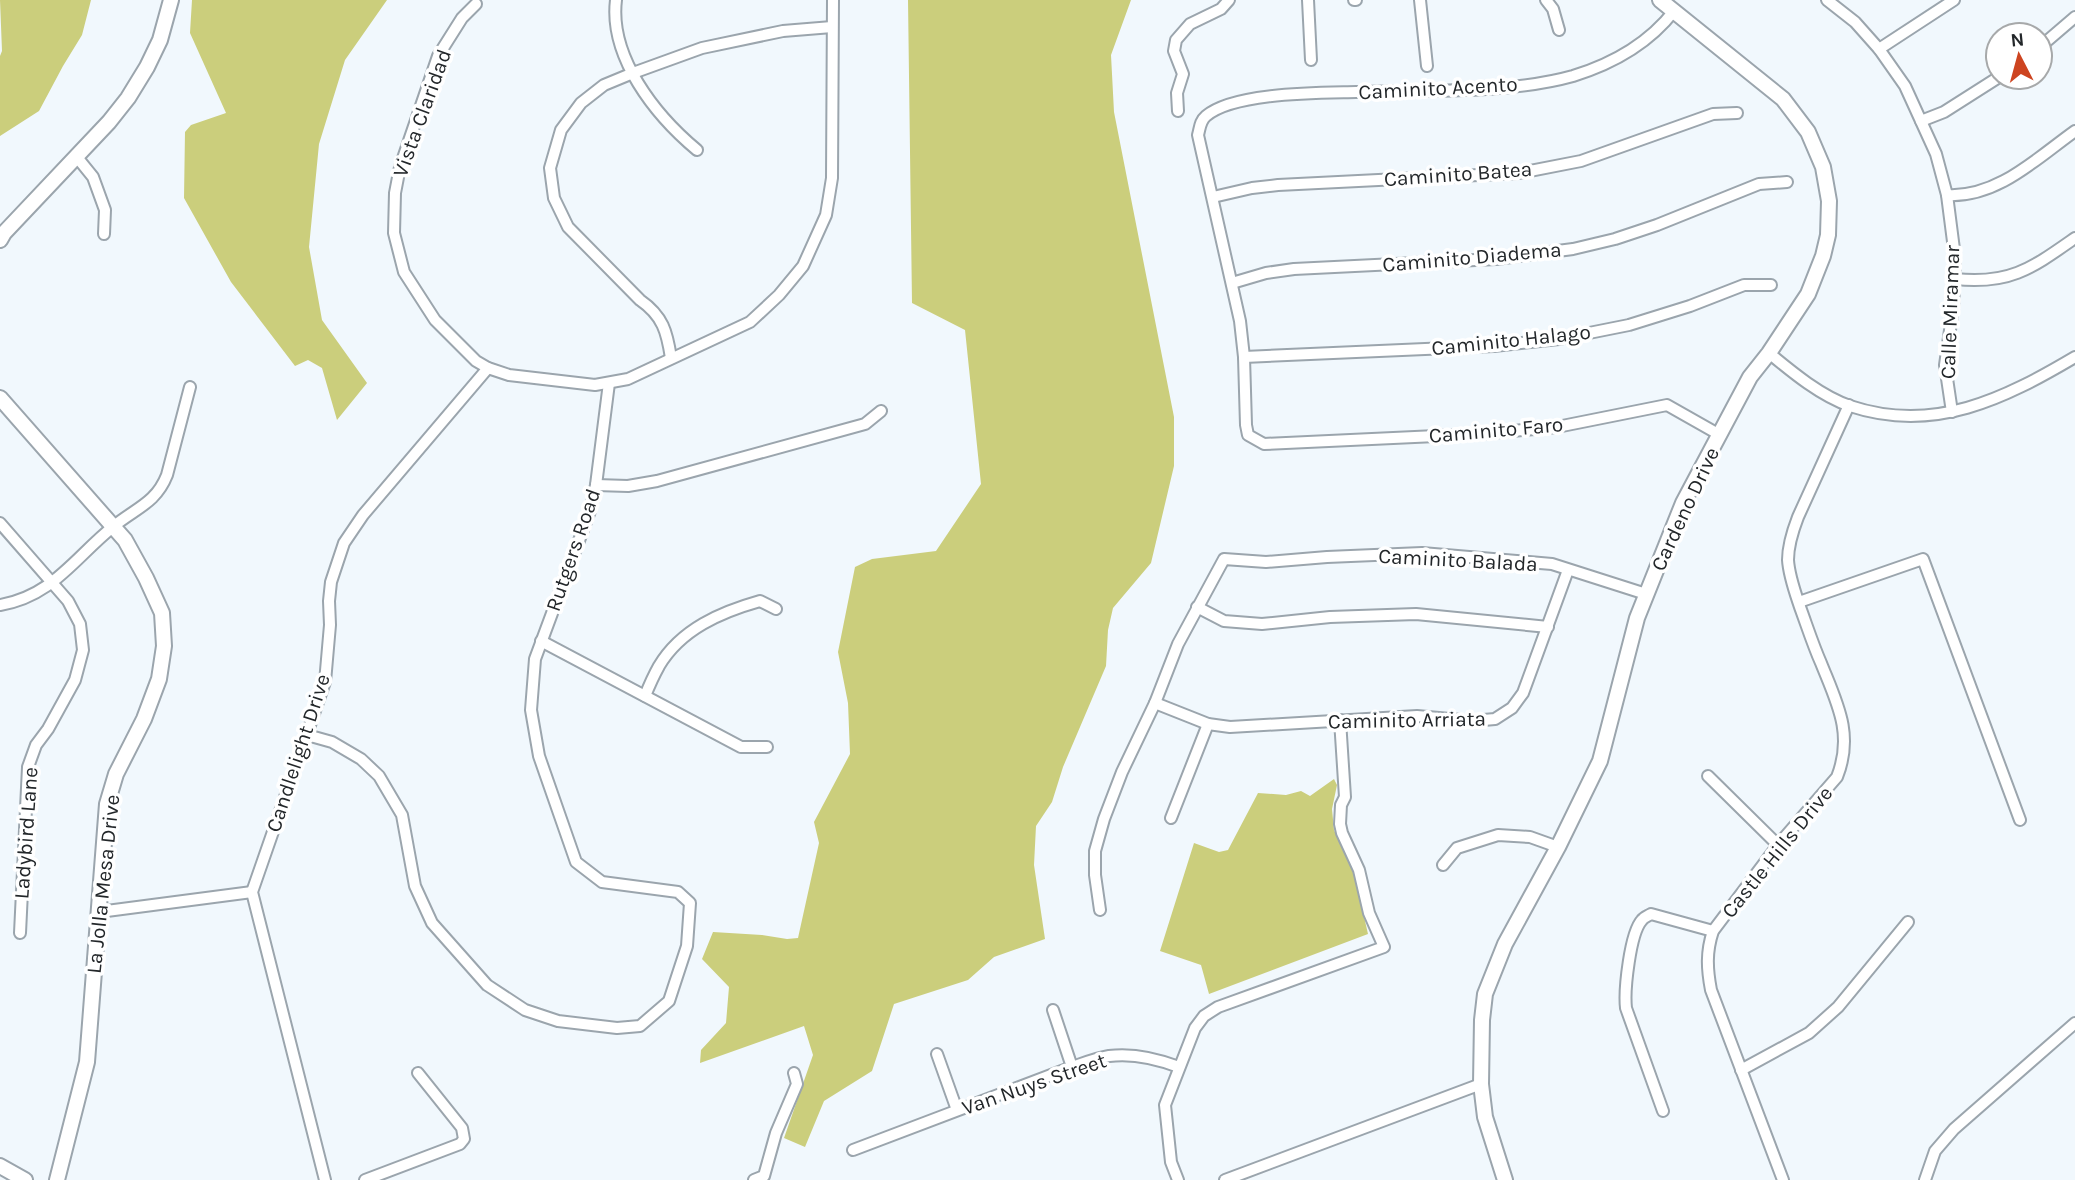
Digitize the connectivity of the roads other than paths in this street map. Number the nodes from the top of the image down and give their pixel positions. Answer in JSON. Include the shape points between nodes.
{"nodes":[{"id":1,"x":171,"y":0,"type":"edge"},
{"id":2,"x":616,"y":0,"type":"edge"},
{"id":3,"x":833,"y":0,"type":"edge"},
{"id":4,"x":1229,"y":0,"type":"edge"},
{"id":5,"x":1308,"y":0,"type":"edge"},
{"id":6,"x":1419,"y":0,"type":"edge"},
{"id":7,"x":1546,"y":0,"type":"edge"},
{"id":8,"x":1660,"y":0,"type":"edge"},
{"id":9,"x":1954,"y":0,"type":"edge"},
{"id":10,"x":1829,"y":1,"type":"edge"},
{"id":11,"x":475,"y":4,"type":"dead end"},
{"id":12,"x":1674,"y":11,"type":"junction"},
{"id":13,"x":2075,"y":18,"type":"edge"},
{"id":14,"x":832,"y":27,"type":"junction"},
{"id":15,"x":1559,"y":30,"type":"dead end"},
{"id":16,"x":2054,"y":35,"type":"edge"},
{"id":17,"x":1879,"y":49,"type":"junction"},
{"id":18,"x":1311,"y":61,"type":"dead end"},
{"id":19,"x":1427,"y":66,"type":"dead end"},
{"id":20,"x":633,"y":72,"type":"junction"},
{"id":21,"x":1984,"y":86,"type":"edge"},
{"id":22,"x":1178,"y":111,"type":"dead end"},
{"id":23,"x":1738,"y":113,"type":"dead end"},
{"id":24,"x":1921,"y":121,"type":"junction"},
{"id":25,"x":2075,"y":131,"type":"edge"},
{"id":26,"x":697,"y":150,"type":"dead end"},
{"id":27,"x":76,"y":156,"type":"junction"},
{"id":28,"x":1787,"y":182,"type":"dead end"},
{"id":29,"x":1947,"y":195,"type":"junction"},
{"id":30,"x":1213,"y":197,"type":"junction"},
{"id":31,"x":104,"y":234,"type":"dead end"},
{"id":32,"x":2075,"y":238,"type":"edge"},
{"id":33,"x":0,"y":240,"type":"edge"},
{"id":34,"x":1955,"y":279,"type":"junction"},
{"id":35,"x":1232,"y":283,"type":"junction"},
{"id":36,"x":1770,"y":285,"type":"dead end"},
{"id":37,"x":1769,"y":353,"type":"junction"},
{"id":38,"x":1244,"y":357,"type":"junction"},
{"id":39,"x":2075,"y":357,"type":"edge"},
{"id":40,"x":671,"y":358,"type":"junction"},
{"id":41,"x":488,"y":368,"type":"junction"},
{"id":42,"x":609,"y":383,"type":"junction"},
{"id":43,"x":190,"y":387,"type":"dead end"},
{"id":44,"x":0,"y":398,"type":"edge"},
{"id":45,"x":1849,"y":405,"type":"junction"},
{"id":46,"x":881,"y":411,"type":"dead end"},
{"id":47,"x":1952,"y":412,"type":"junction"},
{"id":48,"x":1720,"y":435,"type":"junction"},
{"id":49,"x":596,"y":485,"type":"junction"},
{"id":50,"x":0,"y":523,"type":"edge"},
{"id":51,"x":114,"y":526,"type":"junction"},
{"id":52,"x":1568,"y":570,"type":"junction"},
{"id":53,"x":53,"y":583,"type":"junction"},
{"id":54,"x":1646,"y":594,"type":"junction"},
{"id":55,"x":1799,"y":602,"type":"junction"},
{"id":56,"x":0,"y":605,"type":"edge"},
{"id":57,"x":1197,"y":607,"type":"junction"},
{"id":58,"x":776,"y":609,"type":"dead end"},
{"id":59,"x":1548,"y":627,"type":"junction"},
{"id":60,"x":541,"y":641,"type":"junction"},
{"id":61,"x":645,"y":696,"type":"junction"},
{"id":62,"x":1155,"y":703,"type":"junction"},
{"id":63,"x":1340,"y":720,"type":"junction"},
{"id":64,"x":1208,"y":724,"type":"junction"},
{"id":65,"x":307,"y":735,"type":"junction"},
{"id":66,"x":767,"y":747,"type":"dead end"},
{"id":67,"x":1708,"y":776,"type":"dead end"},
{"id":68,"x":1171,"y":818,"type":"dead end"},
{"id":69,"x":2020,"y":820,"type":"dead end"},
{"id":70,"x":1778,"y":845,"type":"junction"},
{"id":71,"x":1558,"y":848,"type":"junction"},
{"id":72,"x":1443,"y":864,"type":"dead end"},
{"id":73,"x":252,"y":892,"type":"junction"},
{"id":74,"x":1100,"y":910,"type":"dead end"},
{"id":75,"x":99,"y":912,"type":"junction"},
{"id":76,"x":1908,"y":922,"type":"dead end"},
{"id":77,"x":1713,"y":931,"type":"junction"},
{"id":78,"x":20,"y":933,"type":"dead end"},
{"id":79,"x":1054,"y":1010,"type":"dead end"},
{"id":80,"x":2075,"y":1023,"type":"edge"},
{"id":81,"x":937,"y":1054,"type":"dead end"},
{"id":82,"x":1072,"y":1067,"type":"junction"},
{"id":83,"x":1179,"y":1067,"type":"junction"},
{"id":84,"x":1741,"y":1070,"type":"junction"},
{"id":85,"x":418,"y":1073,"type":"dead end"},
{"id":86,"x":794,"y":1073,"type":"dead end"},
{"id":87,"x":1481,"y":1084,"type":"junction"},
{"id":88,"x":957,"y":1110,"type":"junction"},
{"id":89,"x":1663,"y":1111,"type":"dead end"},
{"id":90,"x":853,"y":1150,"type":"dead end"},
{"id":91,"x":0,"y":1166,"type":"edge"},
{"id":92,"x":759,"y":1178,"type":"edge"},
{"id":93,"x":25,"y":1180,"type":"edge"},
{"id":94,"x":57,"y":1180,"type":"edge"},
{"id":95,"x":325,"y":1180,"type":"edge"},
{"id":96,"x":365,"y":1180,"type":"edge"},
{"id":97,"x":1178,"y":1180,"type":"edge"},
{"id":98,"x":1225,"y":1180,"type":"edge"},
{"id":99,"x":1505,"y":1180,"type":"edge"},
{"id":100,"x":1783,"y":1180,"type":"edge"},
{"id":101,"x":1925,"y":1180,"type":"edge"}],
"edges":[{"from":1,"to":27,"type":"street","via":[[147,67],[109,122]]},
{"from":2,"to":20,"type":"street","via":[[619,45]]},
{"from":3,"to":14,"type":"street"},
{"from":4,"to":22,"type":"street","via":[[1221,9],[1190,23],[1176,40],[1174,51],[1183,74]]},
{"from":5,"to":18,"type":"street"},
{"from":6,"to":19,"type":"street"},
{"from":7,"to":15,"type":"street"},
{"from":8,"to":12,"type":"street","name":"Cardeno Drive"},
{"from":9,"to":17,"type":"street"},
{"from":10,"to":17,"type":"street","name":"Calle Miramar"},
{"from":11,"to":41,"type":"street","name":"Vista Claridad","via":[[438,56],[400,167],[394,233],[404,272],[435,320]]},
{"from":12,"to":30,"type":"street","name":"Caminito Acento","via":[[1616,59],[1572,76],[1483,89],[1296,93],[1257,97],[1212,112],[1204,117],[1198,135]]},
{"from":12,"to":37,"type":"street","name":"Cardeno Drive","via":[[1786,102],[1808,132],[1823,167],[1829,201],[1823,256],[1808,294]]},
{"from":13,"to":16,"type":"street"},
{"from":14,"to":20,"type":"street","via":[[783,31],[702,48]]},
{"from":14,"to":40,"type":"street","via":[[832,178],[826,215],[803,266],[750,322]]},
{"from":17,"to":24,"type":"street","name":"Calle Miramar","via":[[1905,86]]},
{"from":20,"to":26,"type":"street","via":[[643,92]]},
{"from":20,"to":40,"type":"street","via":[[604,85],[581,103],[561,130],[551,168],[554,198],[568,227],[661,320]]},
{"from":21,"to":24,"type":"street"},
{"from":23,"to":30,"type":"street","name":"Caminito Batea","via":[[1713,114],[1581,161],[1519,173],[1278,184]]},
{"from":24,"to":29,"type":"street","name":"Calle Miramar","via":[[1936,153]]},
{"from":25,"to":29,"type":"street","via":[[2001,184],[1960,196]]},
{"from":27,"to":31,"type":"street","via":[[93,177],[106,210]]},
{"from":27,"to":33,"type":"street"},
{"from":28,"to":35,"type":"street","name":"Caminito Diadema","via":[[1759,184],[1657,225],[1573,248],[1496,259],[1294,269]]},
{"from":29,"to":34,"type":"street","name":"Calle Miramar"},
{"from":30,"to":35,"type":"street"},
{"from":32,"to":34,"type":"street","via":[[2038,264],[2007,278]]},
{"from":34,"to":47,"type":"street","name":"Calle Miramar","via":[[1945,365]]},
{"from":35,"to":38,"type":"street"},
{"from":36,"to":38,"type":"street","name":"Caminito Halago","via":[[1744,285],[1629,325],[1559,339]]},
{"from":37,"to":45,"type":"street","via":[[1813,386]]},
{"from":37,"to":48,"type":"street","name":"Cardeno Drive","via":[[1750,377]]},
{"from":38,"to":48,"type":"street","name":"Caminito Faro","via":[[1248,435],[1264,444],[1557,427],[1667,405]]},
{"from":39,"to":47,"type":"street","via":[[2029,384]]},
{"from":40,"to":42,"type":"street"},
{"from":41,"to":42,"type":"street","name":"Vista Claridad","via":[[521,376]]},
{"from":41,"to":65,"type":"street","name":"Candlelight Drive","via":[[344,543],[331,582],[325,681]]},
{"from":42,"to":49,"type":"street","name":"Rutgers Road"},
{"from":43,"to":51,"type":"street","via":[[162,488]]},
{"from":44,"to":51,"type":"street","name":"La Jolla Mesa Drive"},
{"from":45,"to":47,"type":"street","via":[[1889,415]]},
{"from":45,"to":55,"type":"street","name":"Castle Hills Drive","via":[[1792,533],[1788,559]]},
{"from":46,"to":49,"type":"street","via":[[865,424],[657,481]]},
{"from":48,"to":54,"type":"street","name":"Cardeno Drive","via":[[1683,503]]},
{"from":49,"to":60,"type":"street","name":"Rutgers Road"},
{"from":50,"to":53,"type":"street","name":"Ladybird Lane"},
{"from":51,"to":53,"type":"street"},
{"from":51,"to":75,"type":"street","name":"La Jolla Mesa Drive","via":[[162,613],[164,646],[159,679],[107,804]]},
{"from":52,"to":54,"type":"street","name":"Caminito Balada"},
{"from":52,"to":57,"type":"street","name":"Caminito Balada","via":[[1552,564],[1422,553],[1266,562],[1224,559]]},
{"from":52,"to":59,"type":"street","name":"Caminito Arriata"},
{"from":53,"to":56,"type":"street"},
{"from":53,"to":78,"type":"street","name":"Ladybird Lane","via":[[80,624],[83,650],[75,680],[28,767]]},
{"from":54,"to":71,"type":"street","name":"Cardeno Drive","via":[[1600,761]]},
{"from":55,"to":69,"type":"street","via":[[1923,559]]},
{"from":55,"to":70,"type":"street","name":"Castle Hills Drive","via":[[1842,716],[1845,742],[1837,777]]},
{"from":57,"to":59,"type":"street","via":[[1224,621],[1262,625],[1416,614]]},
{"from":57,"to":62,"type":"street"},
{"from":58,"to":61,"type":"street","via":[[760,601],[720,614],[686,635],[660,664]]},
{"from":59,"to":63,"type":"street","name":"Caminito Arriata","via":[[1523,693],[1512,708],[1495,719],[1417,716]]},
{"from":60,"to":61,"type":"street"},
{"from":60,"to":65,"type":"street","name":"Rutgers Road","via":[[531,710],[539,755],[576,862],[602,882],[678,892],[690,902],[687,946],[669,1001],[640,1026],[558,1021],[525,1010],[487,985],[432,923],[415,886],[402,815],[379,776],[352,753]]},
{"from":61,"to":66,"type":"street","via":[[741,747]]},
{"from":62,"to":64,"type":"street","name":"Caminito Arriata"},
{"from":62,"to":74,"type":"street","via":[[1122,772],[1095,851]]},
{"from":63,"to":64,"type":"street","name":"Caminito Arriata","via":[[1230,727]]},
{"from":63,"to":83,"type":"street","via":[[1345,797],[1340,824],[1384,947],[1218,1007],[1195,1028]]},
{"from":64,"to":68,"type":"street"},
{"from":65,"to":73,"type":"street","name":"Candlelight Drive"},
{"from":67,"to":70,"type":"street"},
{"from":70,"to":77,"type":"street","name":"Castle Hills Drive"},
{"from":71,"to":72,"type":"street","via":[[1530,837],[1498,835],[1457,848]]},
{"from":71,"to":87,"type":"street","name":"Cardeno Drive","via":[[1505,944],[1485,994]]},
{"from":73,"to":75,"type":"street"},
{"from":73,"to":95,"type":"street"},
{"from":75,"to":94,"type":"street","name":"La Jolla Mesa Drive","via":[[87,1062]]},
{"from":76,"to":84,"type":"street","via":[[1838,1007],[1809,1033]]},
{"from":77,"to":84,"type":"street","name":"Castle Hills Drive","via":[[1707,969]]},
{"from":77,"to":89,"type":"street","via":[[1651,914],[1642,920],[1633,938],[1626,1008]]},
{"from":79,"to":82,"type":"street"},
{"from":80,"to":101,"type":"street","via":[[1954,1129],[1936,1151]]},
{"from":81,"to":88,"type":"street"},
{"from":82,"to":83,"type":"street","name":"Van Nuys Street","via":[[1109,1056],[1134,1056]]},
{"from":82,"to":88,"type":"street","name":"Van Nuys Street"},
{"from":83,"to":97,"type":"street","via":[[1165,1105],[1171,1162]]},
{"from":84,"to":100,"type":"street","name":"Castle Hills Drive"},
{"from":85,"to":96,"type":"street","via":[[462,1128],[464,1139]]},
{"from":86,"to":92,"type":"street","via":[[797,1084]]},
{"from":87,"to":98,"type":"street"},
{"from":87,"to":99,"type":"street","name":"Cardeno Drive","via":[[1485,1117]]},
{"from":88,"to":90,"type":"street","name":"Van Nuys Street"},
{"from":91,"to":93,"type":"street"}]}
